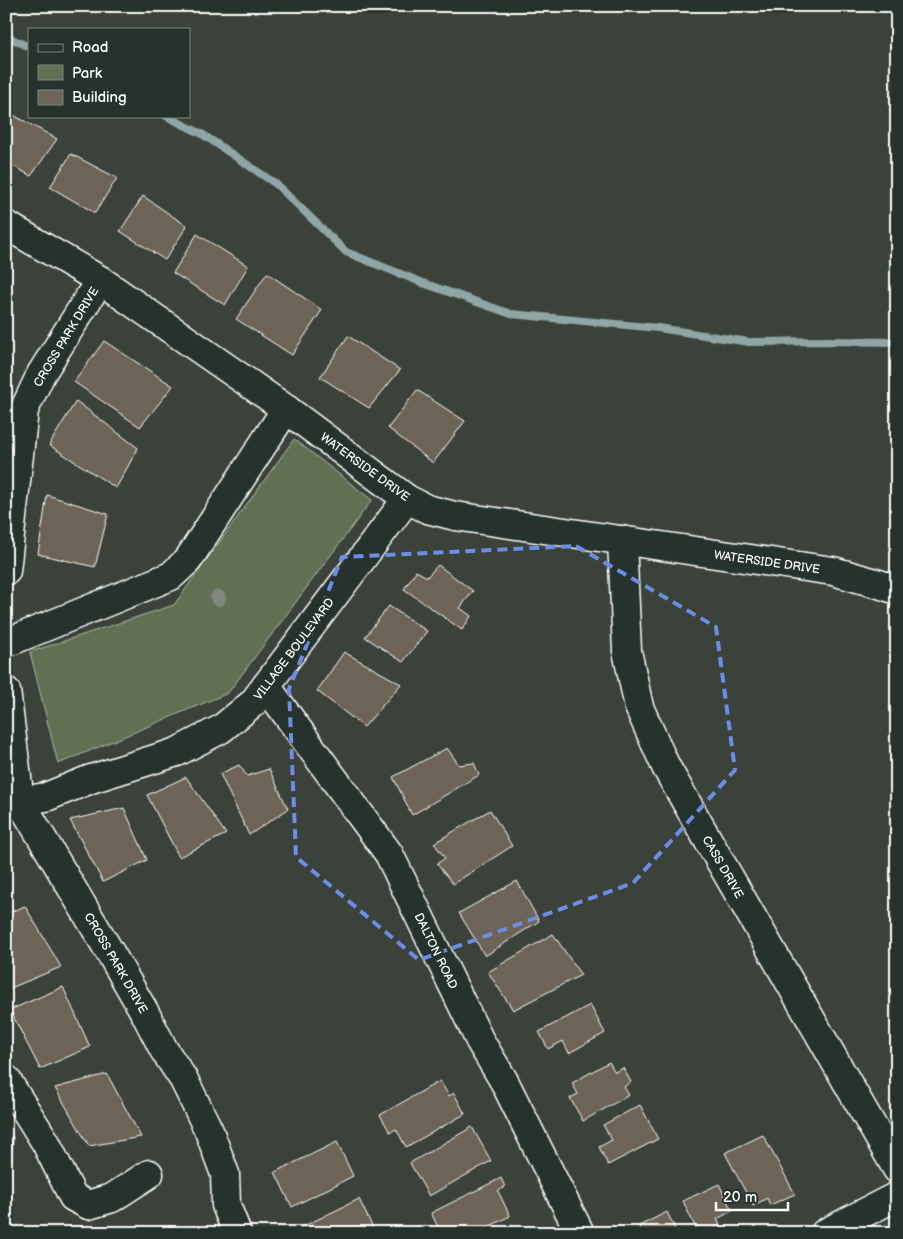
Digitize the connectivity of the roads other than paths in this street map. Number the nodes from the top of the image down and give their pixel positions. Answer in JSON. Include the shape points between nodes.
{"nodes":[{"id":1,"x":6,"y":225,"type":"edge"},
{"id":2,"x":100,"y":280,"type":"junction"},
{"id":3,"x":286,"y":409,"type":"junction"},
{"id":4,"x":407,"y":500,"type":"junction"},
{"id":5,"x":622,"y":540,"type":"junction"},
{"id":6,"x":6,"y":571,"type":"edge"},
{"id":7,"x":897,"y":590,"type":"edge"},
{"id":8,"x":6,"y":643,"type":"edge"},
{"id":9,"x":266,"y":686,"type":"junction"},
{"id":10,"x":6,"y":692,"type":"edge"},
{"id":11,"x":13,"y":802,"type":"edge"},
{"id":12,"x":6,"y":1079,"type":"edge"},
{"id":13,"x":897,"y":1169,"type":"edge"},
{"id":14,"x":149,"y":1174,"type":"dead end"},
{"id":15,"x":897,"y":1196,"type":"edge"},
{"id":16,"x":237,"y":1233,"type":"edge"},
{"id":17,"x":580,"y":1233,"type":"edge"},
{"id":18,"x":825,"y":1233,"type":"edge"}],
"edges":[{"from":1,"to":2,"type":"street","name":"WATERSIDE DRIVE"},
{"from":2,"to":3,"type":"street","name":"WATERSIDE DRIVE"},
{"from":2,"to":6,"type":"street","name":"CROSS PARK DRIVE","via":[[41,374],[24,410]]},
{"from":3,"to":4,"type":"street","name":"WATERSIDE DRIVE"},
{"from":3,"to":8,"type":"street","via":[[188,560],[171,576]]},
{"from":4,"to":5,"type":"street","name":"WATERSIDE DRIVE","via":[[455,516]]},
{"from":4,"to":9,"type":"street","name":"VILLAGE BOULEVARD"},
{"from":5,"to":7,"type":"street","name":"WATERSIDE DRIVE","via":[[833,571]]},
{"from":5,"to":13,"type":"street","name":"CASS DRIVE","via":[[627,651],[639,707],[666,767]]},
{"from":9,"to":11,"type":"street","name":"VILLAGE BOULEVARD","via":[[253,703],[221,729],[177,752],[46,796]]},
{"from":9,"to":17,"type":"street","name":"DALTON ROAD","via":[[389,854],[480,1041],[504,1081]]},
{"from":10,"to":11,"type":"street","name":"CROSS PARK DRIVE"},
{"from":11,"to":16,"type":"street","name":"CROSS PARK DRIVE","via":[[116,963],[184,1080],[209,1131],[225,1174],[226,1205]]},
{"from":12,"to":14,"type":"street","via":[[46,1143],[74,1197],[88,1205],[112,1198]]},
{"from":15,"to":18,"type":"street"}]}
